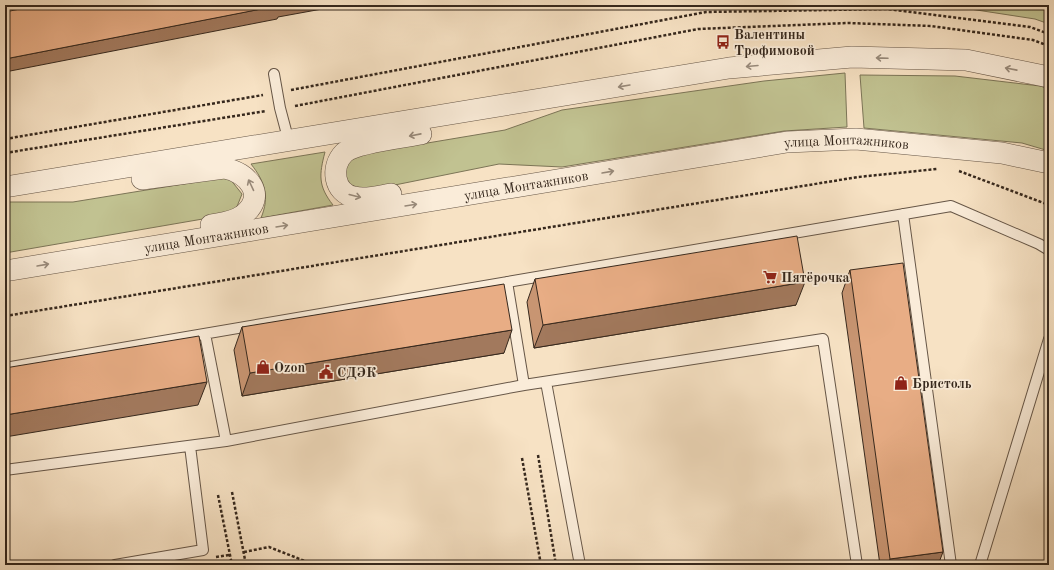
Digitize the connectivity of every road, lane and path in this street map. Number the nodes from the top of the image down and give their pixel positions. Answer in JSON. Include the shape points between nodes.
{"nodes":[{"id":1,"x":1049,"y":34,"type":"edge"},
{"id":2,"x":1049,"y":46,"type":"edge"},
{"id":3,"x":274,"y":74,"type":"dead end"},
{"id":4,"x":1049,"y":77,"type":"edge"},
{"id":5,"x":277,"y":92,"type":"junction"},
{"id":6,"x":505,"y":106,"type":"junction"},
{"id":7,"x":280,"y":108,"type":"junction"},
{"id":8,"x":5,"y":139,"type":"edge"},
{"id":9,"x":289,"y":142,"type":"junction"},
{"id":10,"x":5,"y":153,"type":"edge"},
{"id":11,"x":1049,"y":164,"type":"edge"},
{"id":12,"x":942,"y":168,"type":"dead end"},
{"id":13,"x":957,"y":170,"type":"dead end"},
{"id":14,"x":46,"y":181,"type":"junction"},
{"id":15,"x":5,"y":187,"type":"edge"},
{"id":16,"x":517,"y":188,"type":"junction"},
{"id":17,"x":1049,"y":205,"type":"edge"},
{"id":18,"x":903,"y":214,"type":"junction"},
{"id":19,"x":1049,"y":250,"type":"edge"},
{"id":20,"x":105,"y":254,"type":"junction"},
{"id":21,"x":5,"y":271,"type":"edge"},
{"id":22,"x":507,"y":282,"type":"junction"},
{"id":23,"x":5,"y":316,"type":"edge"},
{"id":24,"x":205,"y":334,"type":"junction"},
{"id":25,"x":1049,"y":339,"type":"edge"},
{"id":26,"x":1046,"y":358,"type":"edge"},
{"id":27,"x":5,"y":368,"type":"edge"},
{"id":28,"x":546,"y":382,"type":"junction"},
{"id":29,"x":524,"y":385,"type":"junction"},
{"id":30,"x":226,"y":441,"type":"junction"},
{"id":31,"x":190,"y":446,"type":"junction"},
{"id":32,"x":538,"y":455,"type":"dead end"},
{"id":33,"x":522,"y":458,"type":"dead end"},
{"id":34,"x":5,"y":470,"type":"edge"},
{"id":35,"x":232,"y":492,"type":"dead end"},
{"id":36,"x":218,"y":495,"type":"dead end"},
{"id":37,"x":244,"y":552,"type":"junction"},
{"id":38,"x":115,"y":565,"type":"edge"},
{"id":39,"x":232,"y":565,"type":"edge"},
{"id":40,"x":246,"y":565,"type":"edge"},
{"id":41,"x":315,"y":565,"type":"edge"},
{"id":42,"x":541,"y":565,"type":"edge"},
{"id":43,"x":556,"y":565,"type":"edge"},
{"id":44,"x":580,"y":565,"type":"edge"},
{"id":45,"x":857,"y":565,"type":"edge"},
{"id":46,"x":951,"y":565,"type":"edge"},
{"id":47,"x":980,"y":565,"type":"edge"}],
"edges":[{"from":1,"to":5,"type":"path","via":[[1030,27],[887,9],[706,12]]},
{"from":2,"to":7,"type":"path","via":[[1033,40],[931,26],[848,23],[698,29]]},
{"from":3,"to":5,"type":"lane"},
{"from":4,"to":6,"type":"street","one_way":true,"via":[[966,60],[852,57],[729,68]]},
{"from":5,"to":7,"type":"lane"},
{"from":5,"to":8,"type":"path"},
{"from":6,"to":9,"type":"street"},
{"from":6,"to":16,"type":"street","one_way":true,"via":[[457,127],[355,147],[338,161],[335,172],[343,192],[353,197],[366,198],[473,180]]},
{"from":7,"to":9,"type":"lane"},
{"from":7,"to":10,"type":"path"},
{"from":9,"to":14,"type":"street"},
{"from":16,"to":11,"type":"street","name":"улица Монтажников","one_way":true,"via":[[787,142],[849,139],[1002,153]]},
{"from":12,"to":23,"type":"path","via":[[858,177]]},
{"from":13,"to":17,"type":"path"},
{"from":14,"to":15,"type":"street"},
{"from":20,"to":14,"type":"street","one_way":true,"via":[[151,236],[233,221],[244,215],[250,207],[254,198],[253,187],[246,177],[235,170],[224,168],[113,183]]},
{"from":20,"to":16,"type":"street","name":"улица Монтажников","one_way":true},
{"from":18,"to":19,"type":"lane","via":[[951,206]]},
{"from":18,"to":22,"type":"lane"},
{"from":18,"to":46,"type":"lane"},
{"from":21,"to":20,"type":"street","name":"улица Монтажников","one_way":true},
{"from":22,"to":24,"type":"lane"},
{"from":22,"to":29,"type":"lane"},
{"from":24,"to":27,"type":"lane"},
{"from":24,"to":30,"type":"lane"},
{"from":25,"to":26,"type":"lane"},
{"from":26,"to":47,"type":"lane"},
{"from":28,"to":29,"type":"lane"},
{"from":28,"to":44,"type":"lane"},
{"from":28,"to":45,"type":"lane","via":[[823,339]]},
{"from":29,"to":30,"type":"lane"},
{"from":30,"to":31,"type":"lane"},
{"from":31,"to":34,"type":"lane"},
{"from":31,"to":38,"type":"lane","via":[[203,550]]},
{"from":32,"to":43,"type":"path"},
{"from":33,"to":42,"type":"path"},
{"from":35,"to":37,"type":"path"},
{"from":36,"to":39,"type":"path"},
{"from":37,"to":40,"type":"path"},
{"from":37,"to":41,"type":"path","via":[[269,547]]}]}
